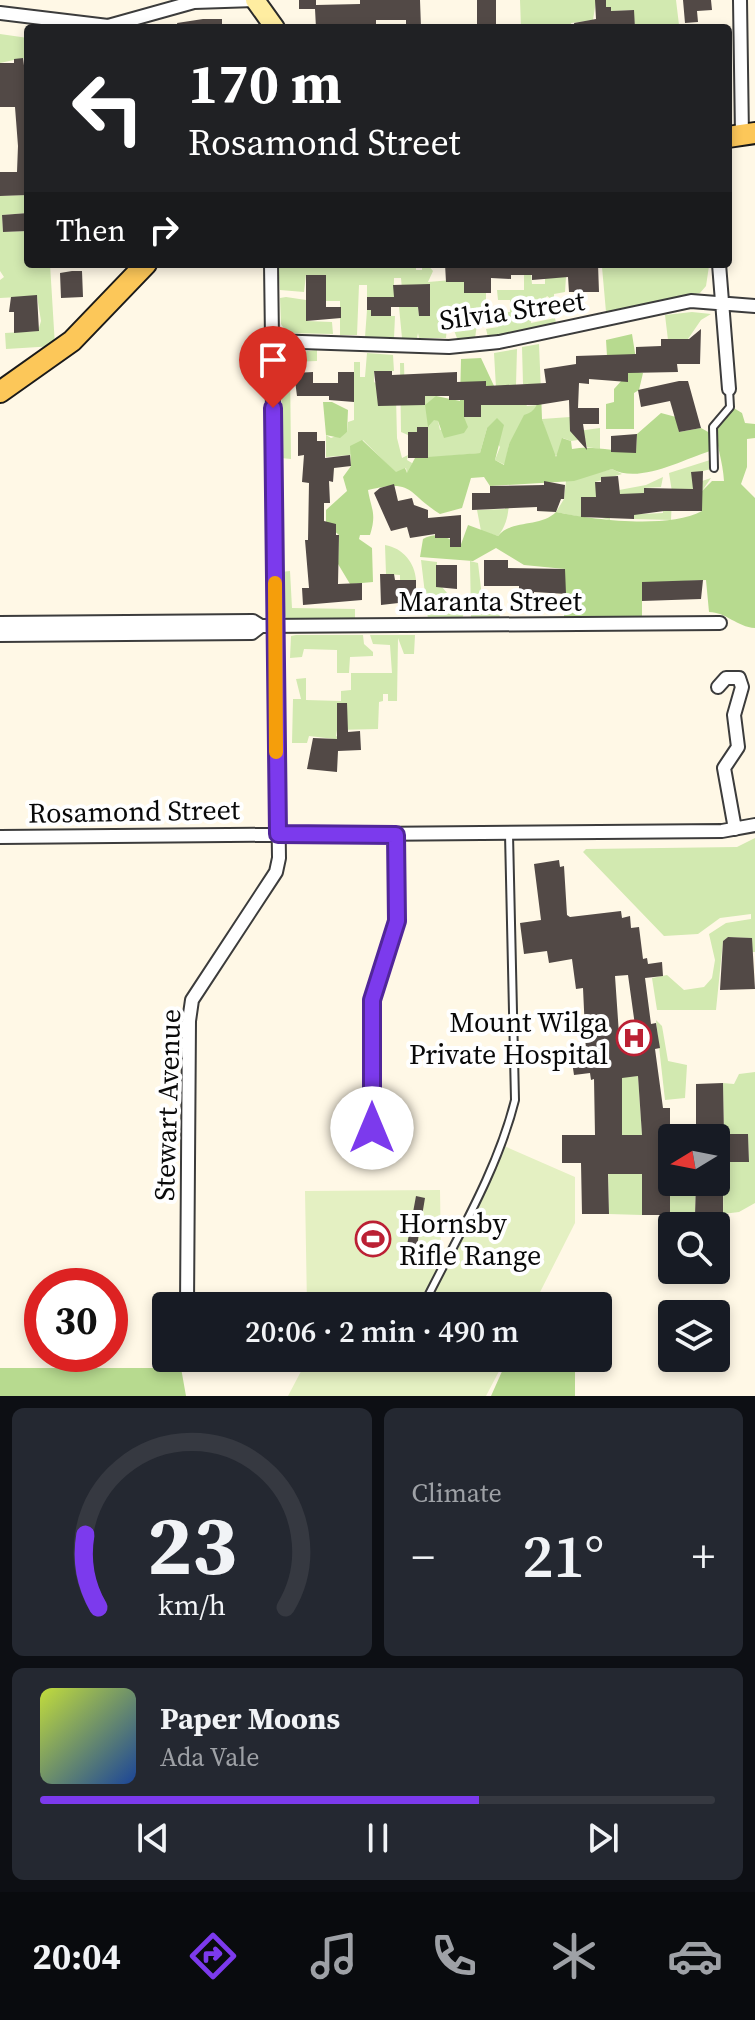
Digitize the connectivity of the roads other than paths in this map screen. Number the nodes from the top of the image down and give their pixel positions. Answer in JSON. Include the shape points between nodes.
{"nodes":[{"id":1,"x":255,"y":0,"type":"edge"},
{"id":2,"x":740,"y":0,"type":"edge"},
{"id":3,"x":159,"y":5,"type":"edge"},
{"id":4,"x":0,"y":13,"type":"edge"},
{"id":5,"x":91,"y":24,"type":"edge"},
{"id":6,"x":113,"y":24,"type":"edge"},
{"id":7,"x":262,"y":24,"type":"edge"},
{"id":8,"x":742,"y":135,"type":"edge"},
{"id":9,"x":142,"y":268,"type":"edge"},
{"id":10,"x":271,"y":268,"type":"edge"},
{"id":11,"x":719,"y":268,"type":"edge"},
{"id":12,"x":720,"y":301,"type":"junction"},
{"id":13,"x":755,"y":306,"type":"edge"},
{"id":14,"x":272,"y":341,"type":"junction"},
{"id":15,"x":729,"y":389,"type":"joint"},
{"id":16,"x":0,"y":392,"type":"edge"},
{"id":17,"x":714,"y":468,"type":"dead end"},
{"id":18,"x":0,"y":623,"type":"edge"},
{"id":19,"x":720,"y":623,"type":"dead end"},
{"id":20,"x":268,"y":626,"type":"junction"},
{"id":21,"x":0,"y":635,"type":"edge"},
{"id":22,"x":718,"y":687,"type":"dead end"},
{"id":23,"x":755,"y":825,"type":"edge"},
{"id":24,"x":735,"y":829,"type":"junction"},
{"id":25,"x":509,"y":832,"type":"junction"},
{"id":26,"x":278,"y":834,"type":"junction"},
{"id":27,"x":396,"y":835,"type":"junction"},
{"id":28,"x":0,"y":837,"type":"edge"},
{"id":29,"x":372,"y":1128,"type":"dead end"},
{"id":30,"x":187,"y":1292,"type":"edge"},
{"id":31,"x":430,"y":1292,"type":"edge"}],
"edges":[{"from":1,"to":3,"type":"street"},
{"from":1,"to":7,"type":"main road"},
{"from":2,"to":8,"type":"street"},
{"from":3,"to":6,"type":"street"},
{"from":4,"to":5,"type":"street"},
{"from":9,"to":16,"type":"main road","via":[[72,341]]},
{"from":10,"to":14,"type":"street","name":"Stewart Avenue"},
{"from":11,"to":12,"type":"street"},
{"from":12,"to":13,"type":"street","name":"Silvia Street"},
{"from":12,"to":14,"type":"street","name":"Silvia Street","via":[[661,306],[499,342],[449,347]]},
{"from":12,"to":15,"type":"street"},
{"from":14,"to":20,"type":"street","name":"Stewart Avenue"},
{"from":15,"to":17,"type":"lane","via":[[727,413],[713,427]]},
{"from":18,"to":20,"type":"street","name":"Maranta Street","via":[[253,621]]},
{"from":19,"to":20,"type":"street","name":"Maranta Street"},
{"from":20,"to":21,"type":"street","name":"Maranta Street","via":[[252,633]]},
{"from":20,"to":26,"type":"street","name":"Stewart Avenue"},
{"from":22,"to":24,"type":"street","via":[[733,677],[742,687],[734,715],[738,747],[724,768]]},
{"from":23,"to":24,"type":"street","name":"Rosamond Street"},
{"from":24,"to":25,"type":"street","name":"Rosamond Street"},
{"from":25,"to":27,"type":"street","name":"Rosamond Street"},
{"from":25,"to":31,"type":"lane","via":[[515,1100],[509,1125]]},
{"from":26,"to":27,"type":"street","name":"Rosamond Street"},
{"from":26,"to":28,"type":"street","name":"Rosamond Street"},
{"from":26,"to":30,"type":"street","name":"Stewart Avenue","via":[[276,872],[192,1000]]},
{"from":27,"to":29,"type":"street","via":[[397,921],[372,1000]]}]}
